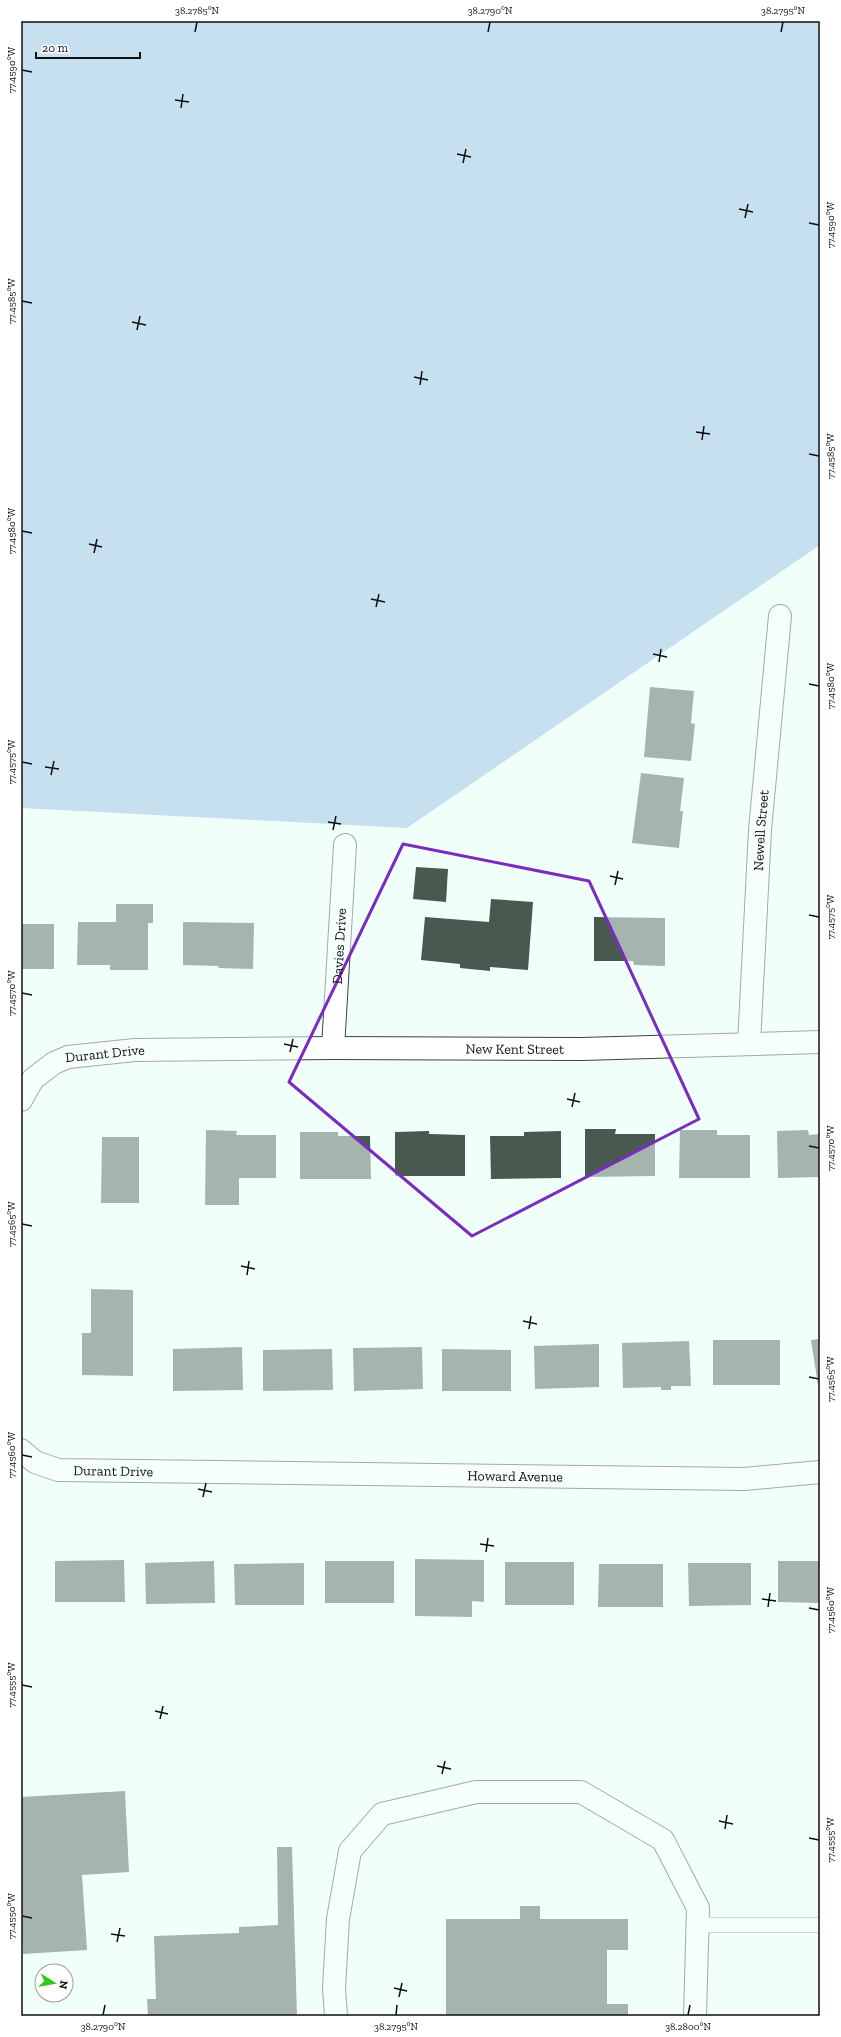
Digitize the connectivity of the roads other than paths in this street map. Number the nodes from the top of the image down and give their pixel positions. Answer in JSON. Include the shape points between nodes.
{"nodes":[{"id":1,"x":780,"y":616,"type":"dead end"},
{"id":2,"x":345,"y":845,"type":"dead end"},
{"id":3,"x":820,"y":1042,"type":"edge"},
{"id":4,"x":749,"y":1044,"type":"junction"},
{"id":5,"x":333,"y":1048,"type":"junction"},
{"id":6,"x":208,"y":1049,"type":"joint"},
{"id":7,"x":21,"y":1100,"type":"edge"},
{"id":8,"x":21,"y":1450,"type":"edge"},
{"id":9,"x":211,"y":1472,"type":"joint"},
{"id":10,"x":820,"y":1472,"type":"edge"},
{"id":11,"x":697,"y":1925,"type":"junction"},
{"id":12,"x":820,"y":1925,"type":"edge"},
{"id":13,"x":336,"y":2016,"type":"edge"},
{"id":14,"x":695,"y":2016,"type":"edge"}],
"edges":[{"from":1,"to":4,"type":"street","name":"Newell Street","via":[[760,830]]},
{"from":2,"to":5,"type":"street","name":"Davies Drive"},
{"from":3,"to":4,"type":"street","name":"New Kent Street"},
{"from":4,"to":5,"type":"street","name":"New Kent Street","via":[[582,1049]]},
{"from":5,"to":6,"type":"street","name":"New Kent Street"},
{"from":6,"to":7,"type":"street","name":"Durant Drive","via":[[135,1050],[68,1056],[54,1063],[34,1079]]},
{"from":8,"to":9,"type":"street","name":"Durant Drive","via":[[35,1462],[58,1470]]},
{"from":9,"to":10,"type":"street","name":"Howard Avenue","via":[[744,1479]]},
{"from":11,"to":12,"type":"lane"},
{"from":11,"to":13,"type":"street","via":[[698,1908],[663,1840],[581,1792],[476,1792],[382,1814],[350,1851],[338,1919],[334,1988]]},
{"from":11,"to":14,"type":"street"}]}
